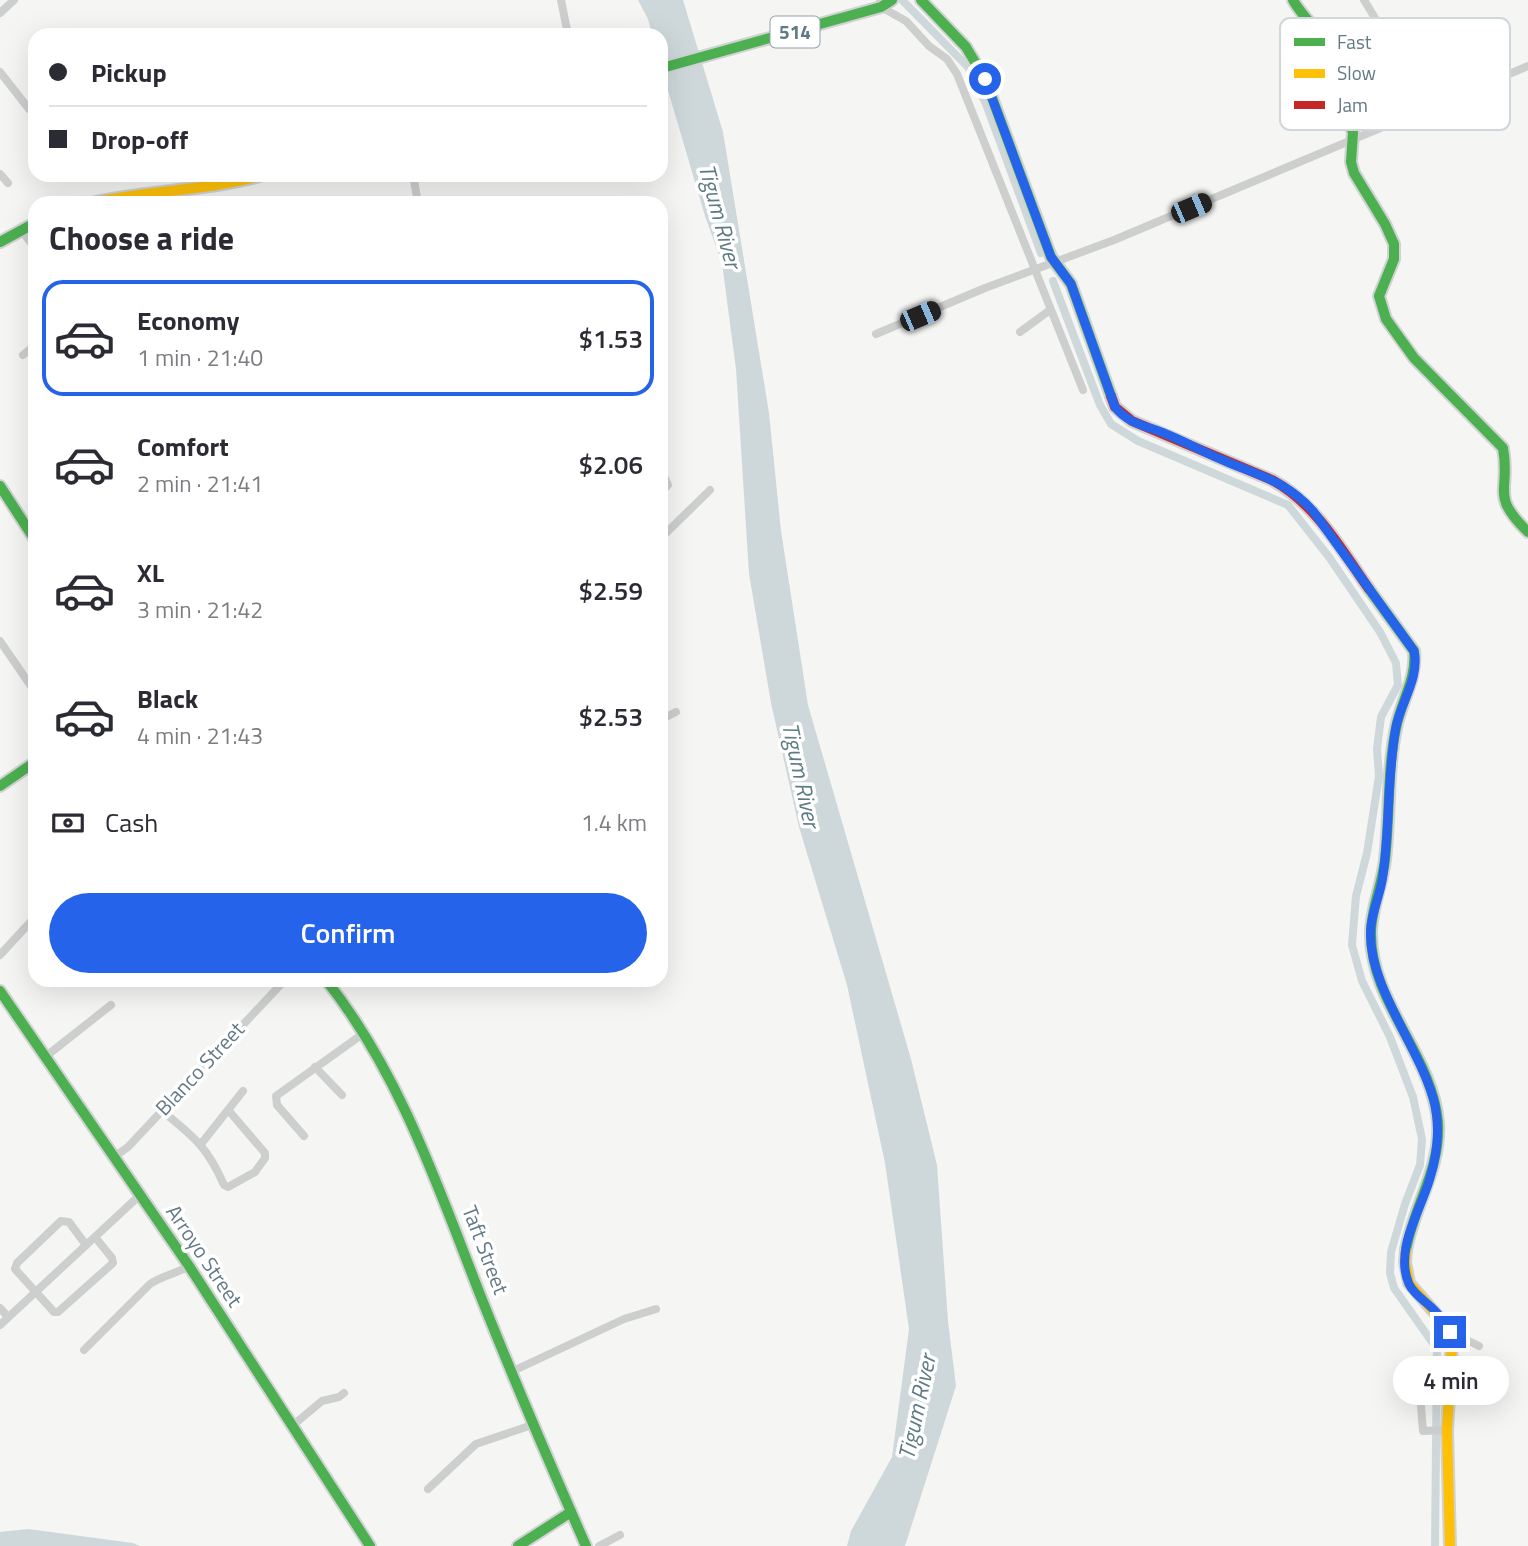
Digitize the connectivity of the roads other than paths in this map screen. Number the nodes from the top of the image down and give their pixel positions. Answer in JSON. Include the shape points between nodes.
{"nodes":[{"id":1,"x":14,"y":0,"type":"edge"},
{"id":2,"x":561,"y":0,"type":"edge"},
{"id":3,"x":921,"y":0,"type":"edge"},
{"id":4,"x":1293,"y":0,"type":"edge"},
{"id":5,"x":1364,"y":0,"type":"edge"},
{"id":6,"x":884,"y":3,"type":"edge"},
{"id":7,"x":0,"y":13,"type":"edge"},
{"id":8,"x":1305,"y":18,"type":"edge"},
{"id":9,"x":1375,"y":18,"type":"edge"},
{"id":10,"x":567,"y":28,"type":"edge"},
{"id":11,"x":668,"y":66,"type":"edge"},
{"id":12,"x":1528,"y":66,"type":"edge"},
{"id":13,"x":0,"y":72,"type":"edge"},
{"id":14,"x":1510,"y":73,"type":"edge"},
{"id":15,"x":28,"y":108,"type":"edge"},
{"id":16,"x":1350,"y":130,"type":"edge"},
{"id":17,"x":1372,"y":130,"type":"edge"},
{"id":18,"x":1353,"y":138,"type":"junction"},
{"id":19,"x":0,"y":174,"type":"edge"},
{"id":20,"x":237,"y":182,"type":"edge"},
{"id":21,"x":8,"y":183,"type":"dead end"},
{"id":22,"x":162,"y":196,"type":"edge"},
{"id":23,"x":28,"y":227,"type":"edge"},
{"id":24,"x":22,"y":230,"type":"junction"},
{"id":25,"x":28,"y":238,"type":"edge"},
{"id":26,"x":0,"y":242,"type":"edge"},
{"id":27,"x":1054,"y":261,"type":"junction"},
{"id":28,"x":1036,"y":268,"type":"junction"},
{"id":29,"x":1050,"y":310,"type":"junction"},
{"id":30,"x":1020,"y":332,"type":"dead end"},
{"id":31,"x":876,"y":334,"type":"dead end"},
{"id":32,"x":28,"y":351,"type":"edge"},
{"id":33,"x":23,"y":355,"type":"dead end"},
{"id":34,"x":1083,"y":390,"type":"dead end"},
{"id":35,"x":0,"y":485,"type":"edge"},
{"id":36,"x":710,"y":490,"type":"dead end"},
{"id":37,"x":28,"y":529,"type":"edge"},
{"id":38,"x":668,"y":531,"type":"edge"},
{"id":39,"x":1528,"y":532,"type":"edge"},
{"id":40,"x":0,"y":641,"type":"edge"},
{"id":41,"x":28,"y":682,"type":"edge"},
{"id":42,"x":676,"y":712,"type":"dead end"},
{"id":43,"x":668,"y":716,"type":"edge"},
{"id":44,"x":28,"y":767,"type":"edge"},
{"id":45,"x":0,"y":786,"type":"edge"},
{"id":46,"x":28,"y":925,"type":"edge"},
{"id":47,"x":0,"y":956,"type":"edge"},
{"id":48,"x":278,"y":987,"type":"edge"},
{"id":49,"x":332,"y":987,"type":"edge"},
{"id":50,"x":0,"y":992,"type":"edge"},
{"id":51,"x":111,"y":1005,"type":"dead end"},
{"id":52,"x":364,"y":1032,"type":"junction"},
{"id":53,"x":45,"y":1057,"type":"junction"},
{"id":54,"x":315,"y":1067,"type":"junction"},
{"id":55,"x":243,"y":1091,"type":"dead end"},
{"id":56,"x":342,"y":1096,"type":"dead end"},
{"id":57,"x":161,"y":1110,"type":"junction"},
{"id":58,"x":229,"y":1111,"type":"junction"},
{"id":59,"x":304,"y":1136,"type":"dead end"},
{"id":60,"x":201,"y":1144,"type":"junction"},
{"id":61,"x":114,"y":1157,"type":"junction"},
{"id":62,"x":139,"y":1196,"type":"junction"},
{"id":63,"x":95,"y":1237,"type":"junction"},
{"id":64,"x":86,"y":1245,"type":"junction"},
{"id":65,"x":189,"y":1266,"type":"junction"},
{"id":66,"x":36,"y":1291,"type":"junction"},
{"id":67,"x":0,"y":1308,"type":"edge"},
{"id":68,"x":656,"y":1309,"type":"dead end"},
{"id":69,"x":8,"y":1317,"type":"junction"},
{"id":70,"x":0,"y":1325,"type":"edge"},
{"id":71,"x":1450,"y":1332,"type":"junction"},
{"id":72,"x":1479,"y":1346,"type":"dead end"},
{"id":73,"x":84,"y":1350,"type":"dead end"},
{"id":74,"x":513,"y":1371,"type":"junction"},
{"id":75,"x":344,"y":1393,"type":"dead end"},
{"id":76,"x":1420,"y":1393,"type":"dead end"},
{"id":77,"x":533,"y":1425,"type":"junction"},
{"id":78,"x":292,"y":1426,"type":"junction"},
{"id":79,"x":1444,"y":1430,"type":"junction"},
{"id":80,"x":428,"y":1489,"type":"dead end"},
{"id":81,"x":571,"y":1512,"type":"junction"},
{"id":82,"x":620,"y":1535,"type":"dead end"},
{"id":83,"x":370,"y":1546,"type":"edge"},
{"id":84,"x":518,"y":1546,"type":"edge"},
{"id":85,"x":586,"y":1546,"type":"edge"},
{"id":86,"x":599,"y":1546,"type":"edge"},
{"id":87,"x":1450,"y":1546,"type":"edge"}],
"edges":[{"from":1,"to":7,"type":"street"},
{"from":2,"to":10,"type":"street"},
{"from":3,"to":27,"type":"street","via":[[975,59]]},
{"from":4,"to":8,"type":"street"},
{"from":5,"to":9,"type":"street"},
{"from":6,"to":11,"type":"street","number":"514"},
{"from":6,"to":28,"type":"street","via":[[947,59],[957,74]]},
{"from":12,"to":14,"type":"street"},
{"from":13,"to":15,"type":"street"},
{"from":16,"to":18,"type":"street"},
{"from":17,"to":18,"type":"street"},
{"from":18,"to":27,"type":"street"},
{"from":18,"to":39,"type":"street","via":[[1354,173],[1394,241],[1395,255],[1379,293],[1385,318],[1428,372],[1503,448],[1505,508]]},
{"from":19,"to":21,"type":"street"},
{"from":20,"to":22,"type":"street"},
{"from":23,"to":24,"type":"street"},
{"from":24,"to":25,"type":"street"},
{"from":24,"to":26,"type":"street"},
{"from":27,"to":28,"type":"street"},
{"from":27,"to":71,"type":"street","via":[[1071,284],[1120,414],[1290,488],[1313,511],[1414,651],[1417,663],[1397,726],[1383,877],[1371,938],[1387,995],[1435,1105],[1437,1150],[1409,1239],[1406,1275],[1410,1287]]},
{"from":28,"to":29,"type":"street"},
{"from":28,"to":31,"type":"street"},
{"from":29,"to":30,"type":"street"},
{"from":29,"to":34,"type":"street"},
{"from":32,"to":33,"type":"street"},
{"from":35,"to":37,"type":"street"},
{"from":36,"to":38,"type":"street"},
{"from":40,"to":41,"type":"street"},
{"from":42,"to":43,"type":"street"},
{"from":44,"to":45,"type":"street"},
{"from":46,"to":47,"type":"street"},
{"from":48,"to":57,"type":"street","name":"Blanco Street"},
{"from":49,"to":52,"type":"street","name":"Taft Street"},
{"from":50,"to":53,"type":"street","name":"Arroyo Street"},
{"from":51,"to":53,"type":"street"},
{"from":52,"to":54,"type":"street"},
{"from":52,"to":74,"type":"street","name":"Taft Street","via":[[410,1119]]},
{"from":53,"to":61,"type":"street","name":"Arroyo Street"},
{"from":54,"to":56,"type":"street"},
{"from":54,"to":59,"type":"street","via":[[275,1100]]},
{"from":55,"to":58,"type":"street"},
{"from":57,"to":60,"type":"street"},
{"from":57,"to":61,"type":"street","name":"Blanco Street"},
{"from":58,"to":60,"type":"street"},
{"from":58,"to":60,"type":"street","via":[[265,1153],[263,1163],[228,1187]]},
{"from":61,"to":62,"type":"street","name":"Arroyo Street"},
{"from":62,"to":63,"type":"street"},
{"from":62,"to":65,"type":"street","name":"Arroyo Street"},
{"from":63,"to":64,"type":"street"},
{"from":63,"to":66,"type":"street","via":[[112,1258],[111,1266],[58,1312]]},
{"from":64,"to":66,"type":"street"},
{"from":64,"to":66,"type":"street","via":[[69,1222],[61,1221],[15,1266]]},
{"from":65,"to":73,"type":"street","via":[[150,1284]]},
{"from":65,"to":78,"type":"street","name":"Arroyo Street"},
{"from":66,"to":69,"type":"street"},
{"from":67,"to":69,"type":"street"},
{"from":68,"to":74,"type":"street","via":[[624,1319]]},
{"from":69,"to":70,"type":"street"},
{"from":71,"to":72,"type":"street"},
{"from":71,"to":79,"type":"street"},
{"from":74,"to":77,"type":"street","name":"Taft Street"},
{"from":75,"to":78,"type":"street","via":[[322,1401]]},
{"from":76,"to":79,"type":"street","via":[[1422,1429]]},
{"from":77,"to":80,"type":"street","via":[[476,1444]]},
{"from":77,"to":81,"type":"street","name":"Taft Street"},
{"from":78,"to":83,"type":"street","name":"Arroyo Street"},
{"from":79,"to":87,"type":"street"},
{"from":81,"to":84,"type":"street"},
{"from":81,"to":85,"type":"street","name":"Taft Street"},
{"from":82,"to":86,"type":"street"}]}
